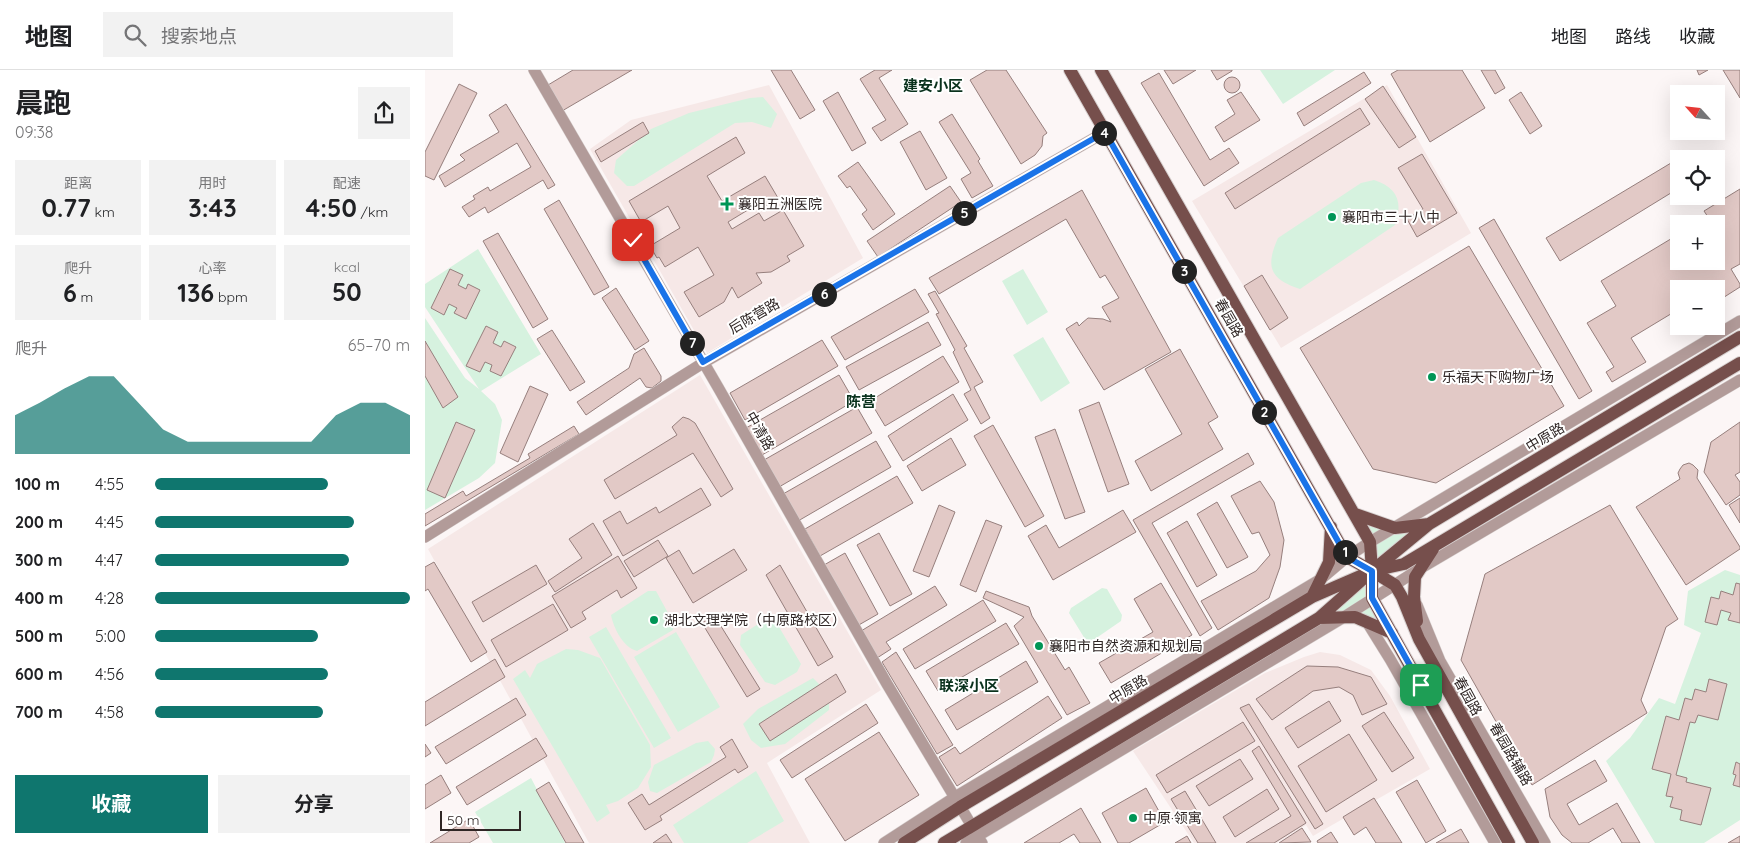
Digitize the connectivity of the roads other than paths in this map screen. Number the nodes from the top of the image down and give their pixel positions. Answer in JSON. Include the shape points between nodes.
{"nodes":[{"id":1,"x":534,"y":70,"type":"edge"},
{"id":2,"x":1070,"y":70,"type":"edge"},
{"id":3,"x":1101,"y":70,"type":"edge"},
{"id":4,"x":1105,"y":132,"type":"junction"},
{"id":5,"x":1740,"y":321,"type":"edge"},
{"id":6,"x":1740,"y":338,"type":"edge"},
{"id":7,"x":703,"y":362,"type":"junction"},
{"id":8,"x":1740,"y":363,"type":"edge"},
{"id":9,"x":1740,"y":380,"type":"edge"},
{"id":10,"x":1355,"y":514,"type":"junction"},
{"id":11,"x":1429,"y":524,"type":"junction"},
{"id":12,"x":1331,"y":527,"type":"junction"},
{"id":13,"x":1395,"y":528,"type":"junction"},
{"id":14,"x":425,"y":537,"type":"edge"},
{"id":15,"x":1370,"y":542,"type":"junction"},
{"id":16,"x":1434,"y":546,"type":"junction"},
{"id":17,"x":1347,"y":557,"type":"junction"},
{"id":18,"x":1421,"y":568,"type":"junction"},
{"id":19,"x":1372,"y":571,"type":"junction"},
{"id":20,"x":1321,"y":578,"type":"junction"},
{"id":21,"x":1395,"y":585,"type":"junction"},
{"id":22,"x":1311,"y":597,"type":"junction"},
{"id":23,"x":1414,"y":597,"type":"junction"},
{"id":24,"x":1372,"y":598,"type":"junction"},
{"id":25,"x":1319,"y":618,"type":"junction"},
{"id":26,"x":1344,"y":618,"type":"junction"},
{"id":27,"x":1367,"y":622,"type":"junction"},
{"id":28,"x":1392,"y":633,"type":"junction"},
{"id":29,"x":1419,"y":638,"type":"junction"},
{"id":30,"x":958,"y":802,"type":"junction"},
{"id":31,"x":977,"y":835,"type":"edge"},
{"id":32,"x":884,"y":843,"type":"edge"},
{"id":33,"x":904,"y":843,"type":"edge"},
{"id":34,"x":944,"y":843,"type":"edge"},
{"id":35,"x":966,"y":843,"type":"edge"},
{"id":36,"x":1495,"y":843,"type":"edge"},
{"id":37,"x":1509,"y":843,"type":"edge"},
{"id":38,"x":1533,"y":843,"type":"edge"},
{"id":39,"x":1545,"y":843,"type":"edge"}],
"edges":[{"from":1,"to":7,"type":"street","name":"中清路"},
{"from":2,"to":4,"type":"main road","name":"春园路"},
{"from":3,"to":10,"type":"main road","name":"春园路"},
{"from":4,"to":7,"type":"street","name":"后陈营路"},
{"from":4,"to":12,"type":"main road","name":"春园路"},
{"from":5,"to":13,"type":"street"},
{"from":6,"to":11,"type":"main road","name":"中原路"},
{"from":7,"to":14,"type":"street","name":"后陈营路"},
{"from":7,"to":30,"type":"street","name":"中清路"},
{"from":8,"to":16,"type":"main road","name":"中原路"},
{"from":9,"to":18,"type":"street"},
{"from":10,"to":13,"type":"main road"},
{"from":10,"to":15,"type":"main road","name":"春园路"},
{"from":11,"to":13,"type":"main road"},
{"from":11,"to":19,"type":"main road","name":"中原路"},
{"from":12,"to":17,"type":"main road","name":"春园路"},
{"from":12,"to":20,"type":"main road","via":[[1329,562]]},
{"from":13,"to":15,"type":"street"},
{"from":15,"to":17,"type":"street"},
{"from":15,"to":19,"type":"main road","name":"春园路"},
{"from":16,"to":18,"type":"main road"},
{"from":16,"to":19,"type":"main road","name":"中原路","via":[[1403,564]]},
{"from":17,"to":19,"type":"main road"},
{"from":17,"to":20,"type":"street"},
{"from":18,"to":21,"type":"street"},
{"from":18,"to":23,"type":"main road","via":[[1415,577]]},
{"from":19,"to":21,"type":"main road"},
{"from":19,"to":22,"type":"main road","name":"中原路"},
{"from":19,"to":24,"type":"main road","name":"春园路"},
{"from":19,"to":25,"type":"main road","name":"中原路"},
{"from":20,"to":22,"type":"main road"},
{"from":20,"to":30,"type":"street"},
{"from":21,"to":24,"type":"street"},
{"from":21,"to":29,"type":"main road","name":"春园路"},
{"from":22,"to":30,"type":"main road","name":"中原路"},
{"from":23,"to":29,"type":"main road"},
{"from":23,"to":39,"type":"street","name":"春园路辅路","via":[[1440,661]]},
{"from":24,"to":26,"type":"street"},
{"from":24,"to":28,"type":"main road","name":"春园路"},
{"from":25,"to":26,"type":"main road"},
{"from":25,"to":31,"type":"main road","name":"中原路"},
{"from":26,"to":27,"type":"main road","via":[[1355,617]]},
{"from":26,"to":31,"type":"street"},
{"from":27,"to":28,"type":"main road"},
{"from":27,"to":36,"type":"street"},
{"from":28,"to":37,"type":"main road","name":"春园路"},
{"from":29,"to":38,"type":"main road","name":"春园路"},
{"from":30,"to":31,"type":"street","name":"中清路"},
{"from":30,"to":32,"type":"street"},
{"from":30,"to":33,"type":"main road","name":"中原路"},
{"from":31,"to":34,"type":"main road","name":"中原路"},
{"from":31,"to":35,"type":"street"}]}
